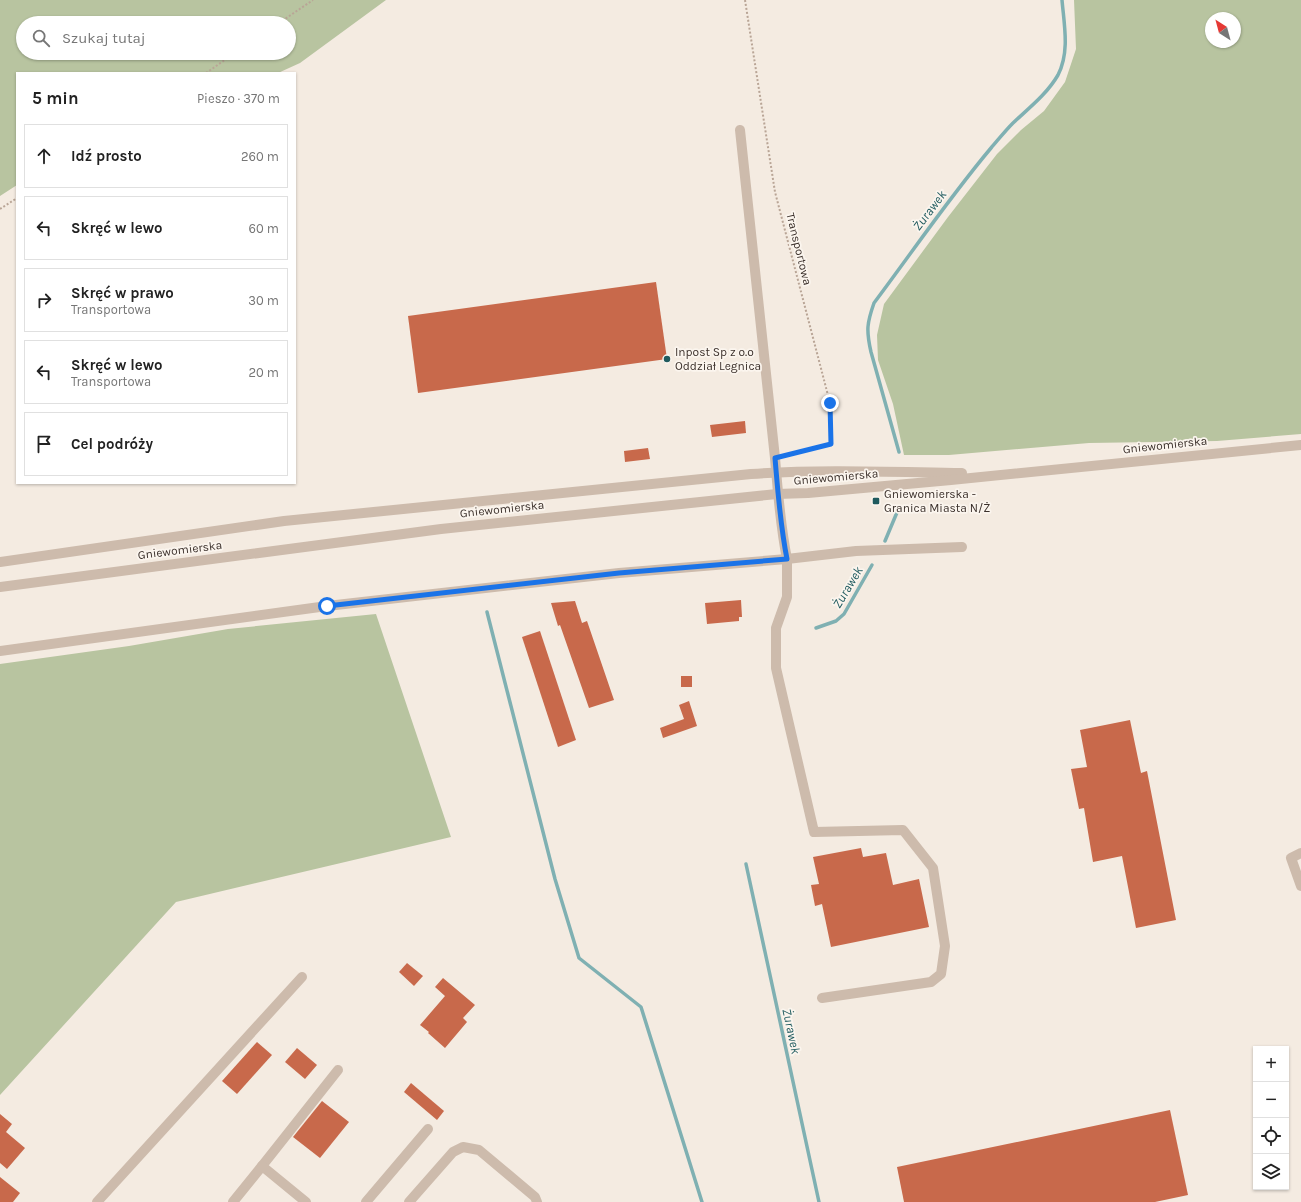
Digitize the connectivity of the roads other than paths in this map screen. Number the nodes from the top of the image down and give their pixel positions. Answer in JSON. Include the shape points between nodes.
{"nodes":[{"id":1,"x":740,"y":130,"type":"dead end"},
{"id":2,"x":1301,"y":445,"type":"edge"},
{"id":3,"x":776,"y":472,"type":"junction"},
{"id":4,"x":1008,"y":473,"type":"junction"},
{"id":5,"x":777,"y":494,"type":"junction"},
{"id":6,"x":962,"y":548,"type":"dead end"},
{"id":7,"x":787,"y":559,"type":"junction"},
{"id":8,"x":0,"y":562,"type":"edge"},
{"id":9,"x":0,"y":586,"type":"edge"},
{"id":10,"x":0,"y":650,"type":"edge"},
{"id":11,"x":1301,"y":853,"type":"edge"},
{"id":12,"x":1301,"y":886,"type":"edge"},
{"id":13,"x":302,"y":977,"type":"dead end"},
{"id":14,"x":822,"y":998,"type":"dead end"},
{"id":15,"x":338,"y":1070,"type":"dead end"},
{"id":16,"x":428,"y":1129,"type":"dead end"},
{"id":17,"x":262,"y":1166,"type":"junction"},
{"id":18,"x":97,"y":1202,"type":"edge"},
{"id":19,"x":232,"y":1202,"type":"edge"},
{"id":20,"x":306,"y":1202,"type":"edge"},
{"id":21,"x":366,"y":1202,"type":"edge"},
{"id":22,"x":408,"y":1202,"type":"edge"},
{"id":23,"x":537,"y":1202,"type":"edge"}],
"edges":[{"from":1,"to":3,"type":"street"},
{"from":2,"to":4,"type":"street","name":"Gniewomierska"},
{"from":3,"to":4,"type":"street","name":"Gniewomierska"},
{"from":3,"to":5,"type":"street"},
{"from":3,"to":8,"type":"street","name":"Gniewomierska","via":[[284,521]]},
{"from":4,"to":5,"type":"street","name":"Gniewomierska"},
{"from":5,"to":7,"type":"street"},
{"from":5,"to":9,"type":"street","name":"Gniewomierska","via":[[441,529]]},
{"from":6,"to":7,"type":"street","via":[[856,551]]},
{"from":7,"to":10,"type":"street","via":[[619,573],[327,606]]},
{"from":7,"to":14,"type":"street","via":[[786,597],[776,628],[776,668],[814,832],[902,830],[933,868],[945,946],[942,974],[931,982]]},
{"from":11,"to":12,"type":"street","via":[[1291,858]]},
{"from":13,"to":18,"type":"street"},
{"from":15,"to":17,"type":"street"},
{"from":16,"to":21,"type":"street"},
{"from":17,"to":19,"type":"street"},
{"from":17,"to":20,"type":"street"},
{"from":22,"to":23,"type":"street","via":[[453,1152],[462,1147],[478,1150],[535,1197]]}]}
